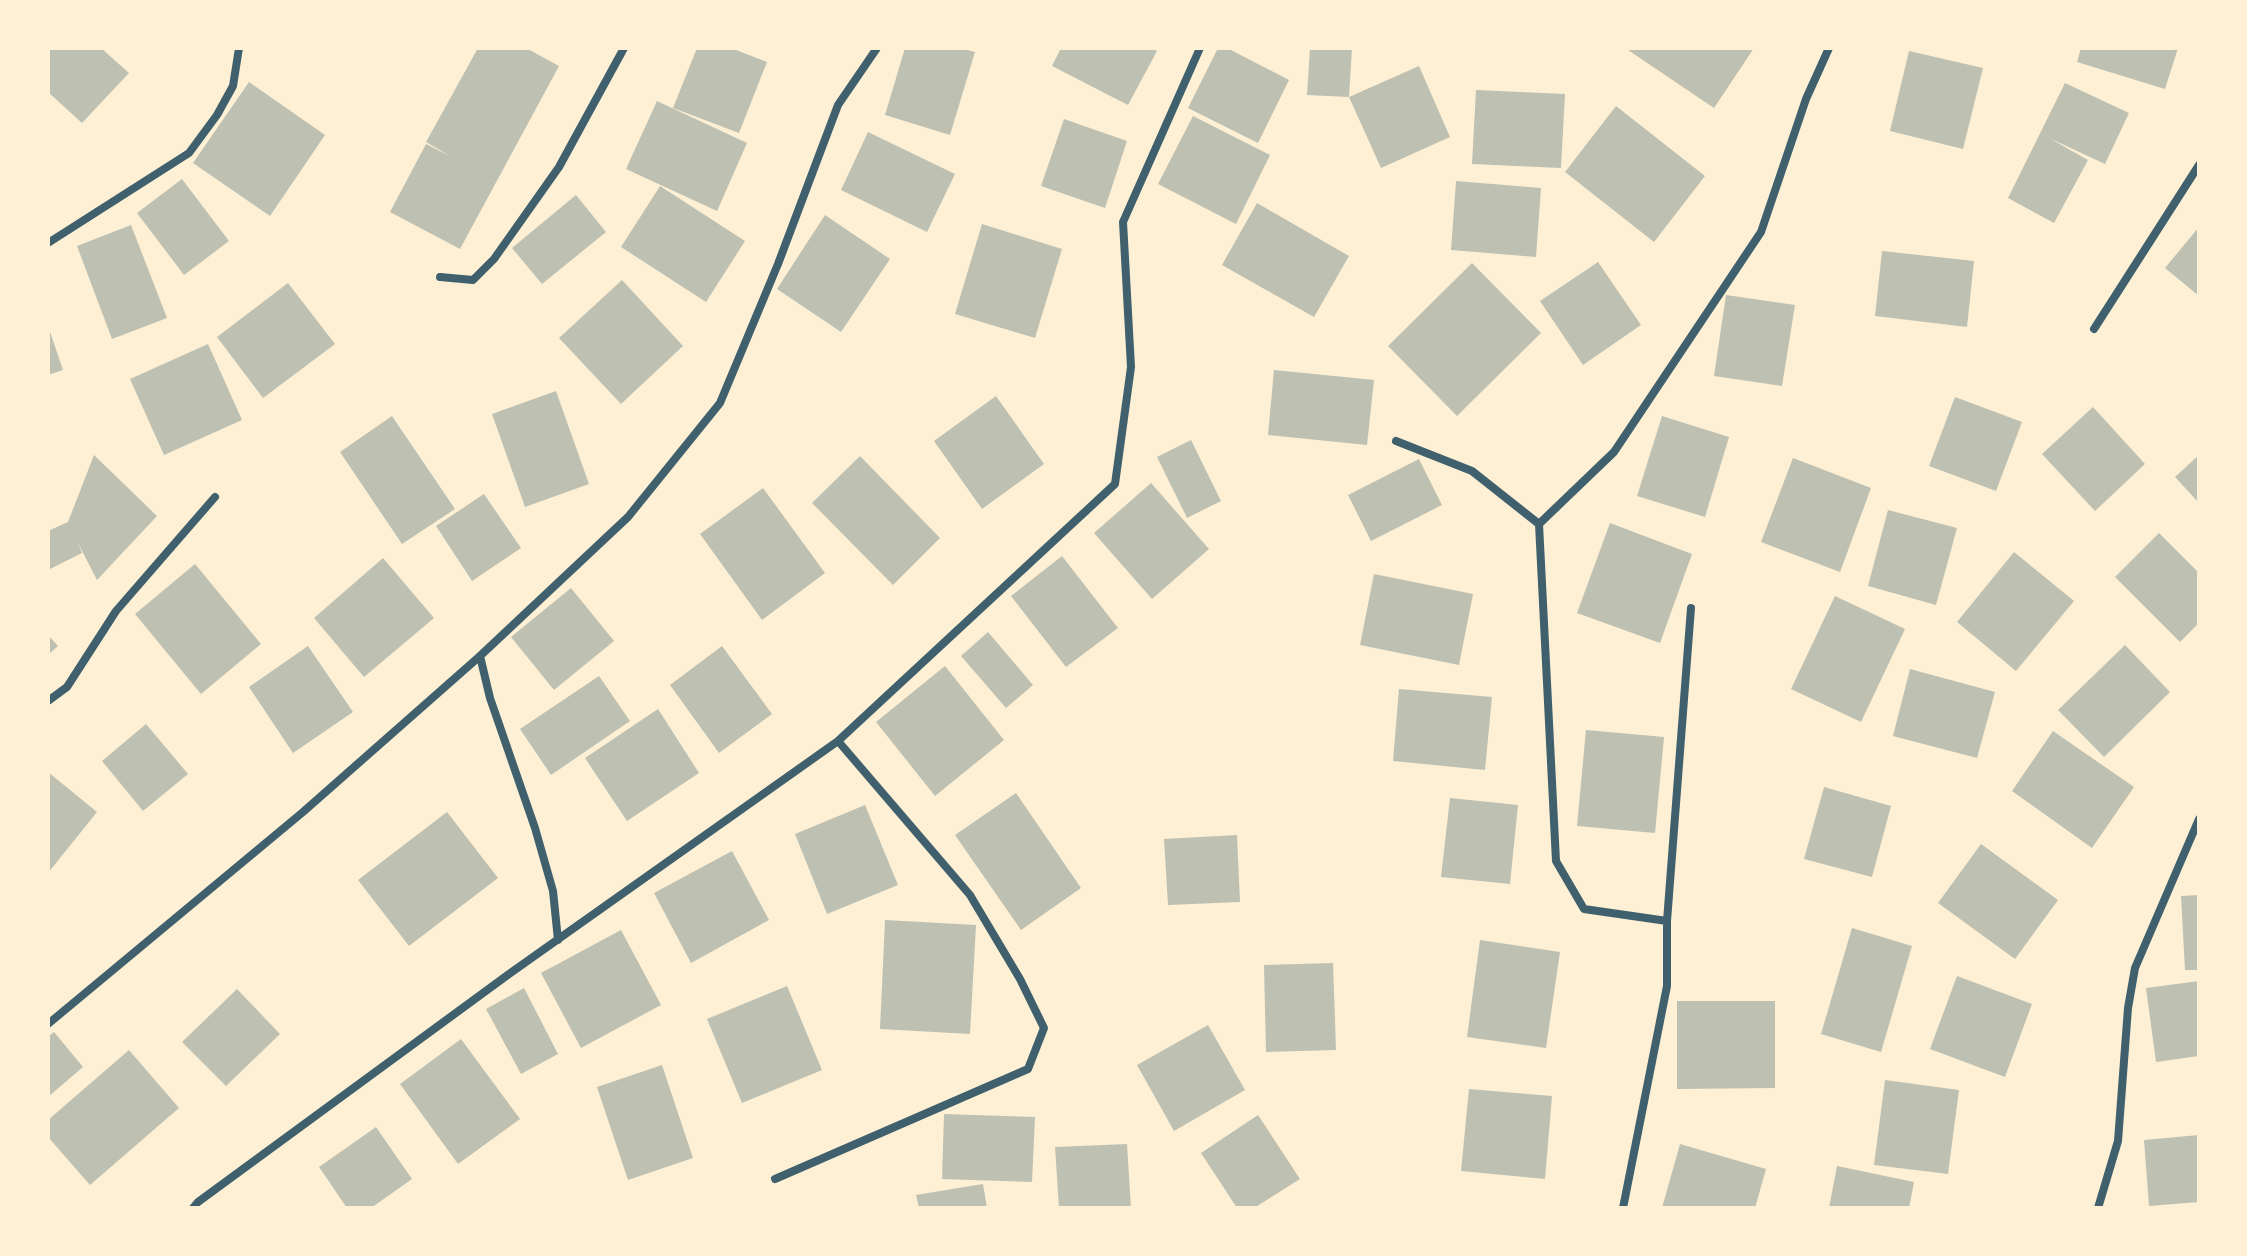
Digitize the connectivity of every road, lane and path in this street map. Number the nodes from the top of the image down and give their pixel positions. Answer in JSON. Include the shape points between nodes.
{"nodes":[{"id":1,"x":239,"y":48,"type":"edge"},
{"id":2,"x":624,"y":48,"type":"edge"},
{"id":3,"x":877,"y":48,"type":"edge"},
{"id":4,"x":1200,"y":48,"type":"edge"},
{"id":5,"x":1829,"y":48,"type":"edge"},
{"id":6,"x":2199,"y":165,"type":"edge"},
{"id":7,"x":48,"y":243,"type":"edge"},
{"id":8,"x":440,"y":277,"type":"dead end"},
{"id":9,"x":2094,"y":329,"type":"dead end"},
{"id":10,"x":1396,"y":441,"type":"dead end"},
{"id":11,"x":215,"y":497,"type":"dead end"},
{"id":12,"x":1539,"y":524,"type":"junction"},
{"id":13,"x":1691,"y":608,"type":"dead end"},
{"id":14,"x":480,"y":656,"type":"junction"},
{"id":15,"x":48,"y":701,"type":"edge"},
{"id":16,"x":838,"y":741,"type":"junction"},
{"id":17,"x":2199,"y":819,"type":"edge"},
{"id":18,"x":1667,"y":921,"type":"junction"},
{"id":19,"x":558,"y":940,"type":"junction"},
{"id":20,"x":48,"y":1024,"type":"edge"},
{"id":21,"x":775,"y":1179,"type":"dead end"},
{"id":22,"x":193,"y":1208,"type":"edge"},
{"id":23,"x":1623,"y":1208,"type":"edge"},
{"id":24,"x":2098,"y":1208,"type":"edge"}],
"edges":[{"from":1,"to":7,"type":"street","via":[[233,86],[189,153]]},
{"from":2,"to":8,"type":"street","via":[[559,167],[494,259],[473,280]]},
{"from":3,"to":14,"type":"street","via":[[838,105],[720,403],[628,517]]},
{"from":4,"to":16,"type":"street","via":[[1123,222],[1131,367],[1115,484]]},
{"from":5,"to":12,"type":"street","via":[[1761,232],[1614,452]]},
{"from":6,"to":9,"type":"street"},
{"from":10,"to":12,"type":"street","via":[[1472,471]]},
{"from":11,"to":15,"type":"street","via":[[116,611],[67,687]]},
{"from":12,"to":18,"type":"street","via":[[1556,861],[1584,909]]},
{"from":13,"to":18,"type":"street"},
{"from":14,"to":19,"type":"street","via":[[553,891]]},
{"from":14,"to":20,"type":"street"},
{"from":16,"to":19,"type":"street"},
{"from":16,"to":21,"type":"street","via":[[970,895],[1044,1028],[1028,1069]]},
{"from":17,"to":24,"type":"street","via":[[2135,968],[2118,1141]]},
{"from":18,"to":23,"type":"street","via":[[1667,986]]},
{"from":19,"to":22,"type":"street"}]}
